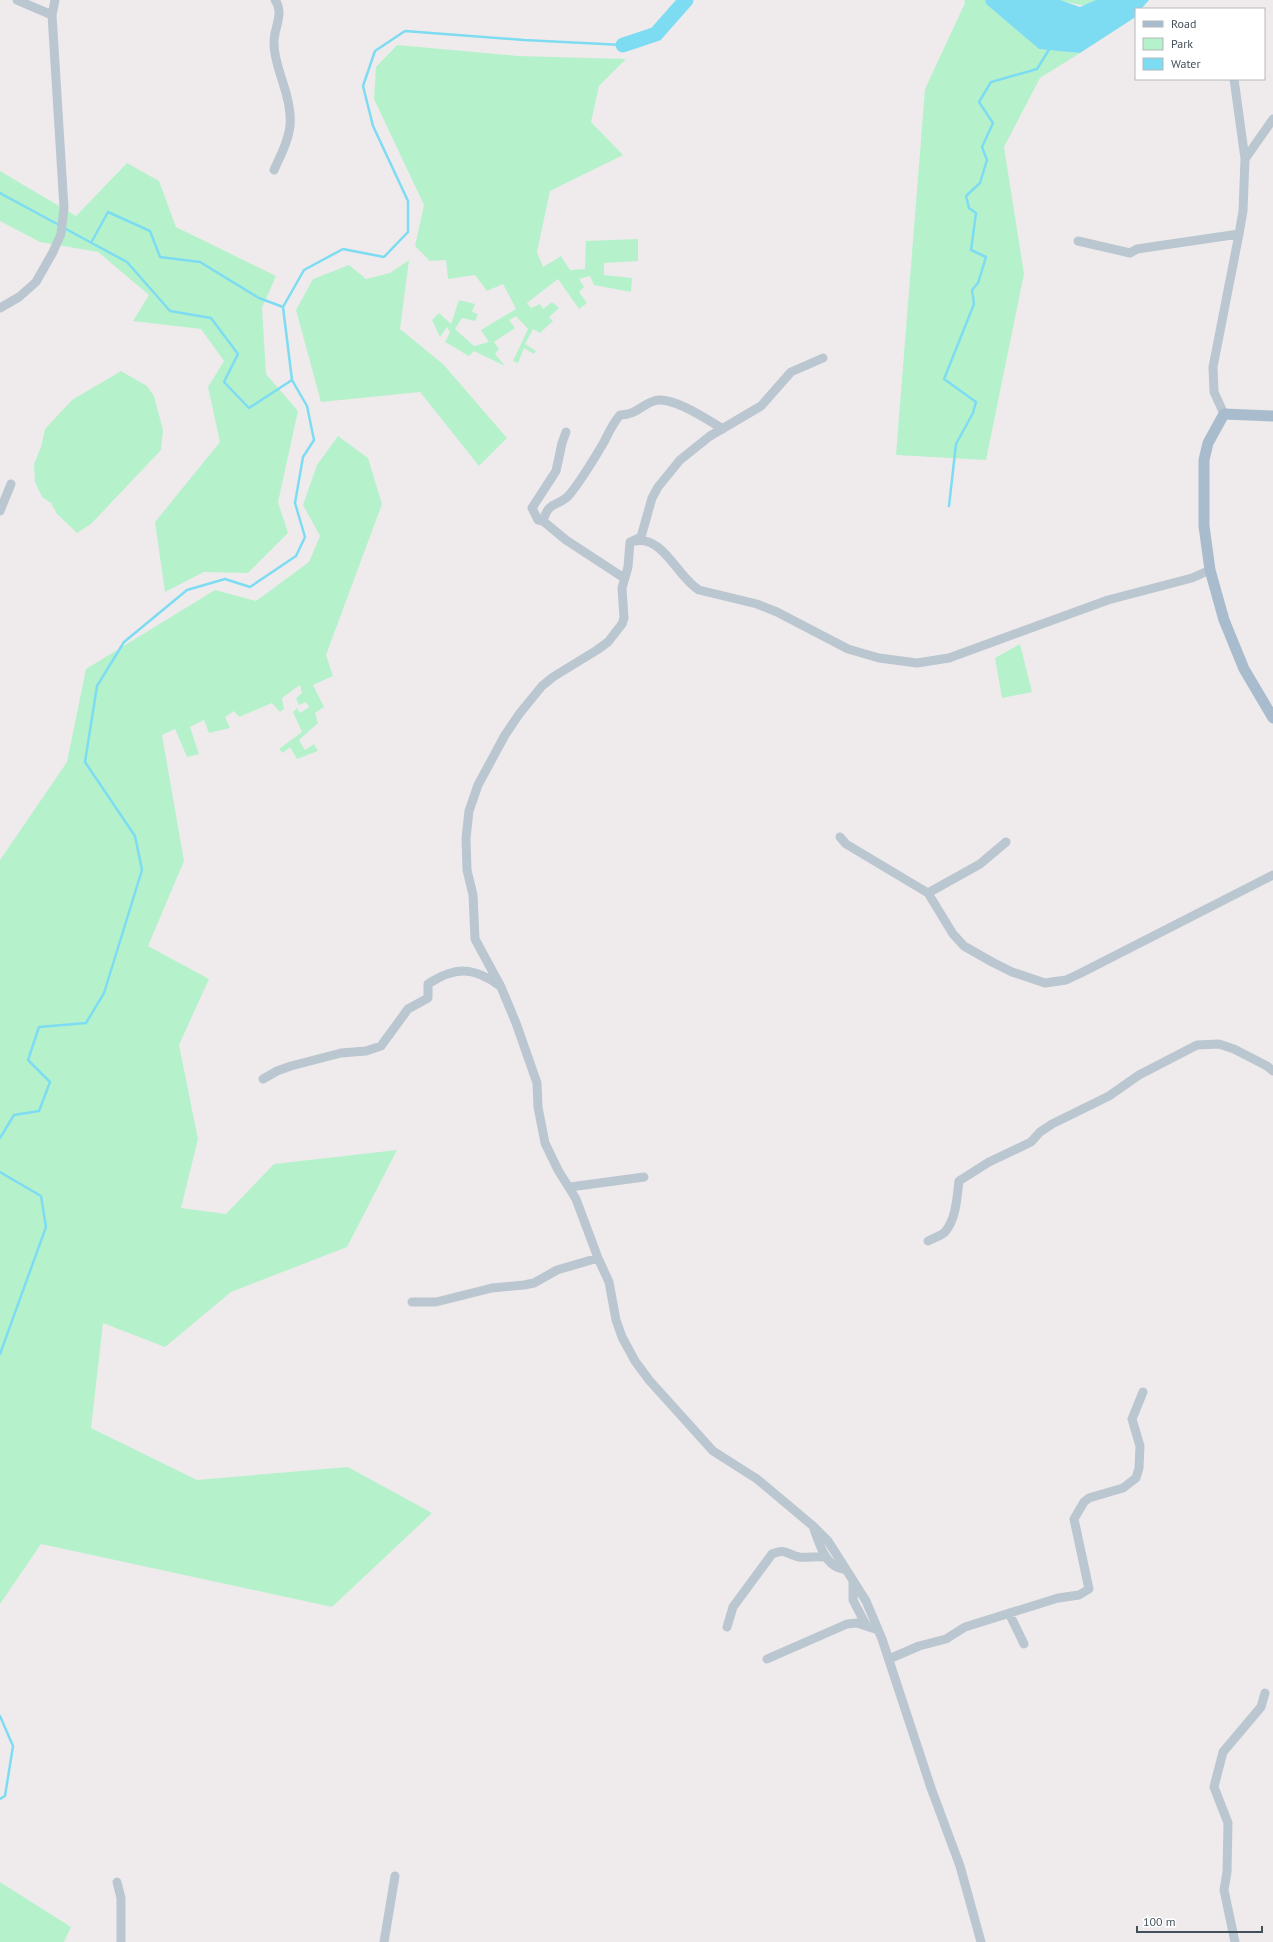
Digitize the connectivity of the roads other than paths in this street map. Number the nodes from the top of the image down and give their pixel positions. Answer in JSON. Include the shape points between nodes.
{"nodes":[{"id":1,"x":17,"y":0,"type":"edge"},
{"id":2,"x":55,"y":0,"type":"edge"},
{"id":3,"x":275,"y":0,"type":"edge"},
{"id":4,"x":52,"y":15,"type":"junction"},
{"id":5,"x":1234,"y":80,"type":"edge"},
{"id":6,"x":1273,"y":119,"type":"edge"},
{"id":7,"x":1245,"y":159,"type":"junction"},
{"id":8,"x":274,"y":170,"type":"dead end"},
{"id":9,"x":1239,"y":234,"type":"junction"},
{"id":10,"x":1078,"y":242,"type":"dead end"},
{"id":11,"x":0,"y":308,"type":"edge"},
{"id":12,"x":823,"y":358,"type":"dead end"},
{"id":13,"x":1224,"y":414,"type":"junction"},
{"id":14,"x":1273,"y":416,"type":"edge"},
{"id":15,"x":723,"y":428,"type":"junction"},
{"id":16,"x":566,"y":432,"type":"dead end"},
{"id":17,"x":11,"y":484,"type":"dead end"},
{"id":18,"x":0,"y":511,"type":"edge"},
{"id":19,"x":542,"y":521,"type":"junction"},
{"id":20,"x":630,"y":542,"type":"junction"},
{"id":21,"x":1210,"y":570,"type":"junction"},
{"id":22,"x":624,"y":578,"type":"junction"},
{"id":23,"x":1273,"y":718,"type":"edge"},
{"id":24,"x":840,"y":837,"type":"dead end"},
{"id":25,"x":1006,"y":842,"type":"dead end"},
{"id":26,"x":1273,"y":875,"type":"edge"},
{"id":27,"x":928,"y":893,"type":"junction"},
{"id":28,"x":501,"y":987,"type":"junction"},
{"id":29,"x":1273,"y":1070,"type":"edge"},
{"id":30,"x":264,"y":1079,"type":"dead end"},
{"id":31,"x":644,"y":1177,"type":"dead end"},
{"id":32,"x":570,"y":1186,"type":"junction"},
{"id":33,"x":928,"y":1241,"type":"dead end"},
{"id":34,"x":598,"y":1258,"type":"junction"},
{"id":35,"x":412,"y":1302,"type":"dead end"},
{"id":36,"x":1143,"y":1392,"type":"dead end"},
{"id":37,"x":813,"y":1526,"type":"junction"},
{"id":38,"x":824,"y":1557,"type":"junction"},
{"id":39,"x":846,"y":1570,"type":"junction"},
{"id":40,"x":853,"y":1581,"type":"junction"},
{"id":41,"x":1009,"y":1613,"type":"junction"},
{"id":42,"x":866,"y":1625,"type":"junction"},
{"id":43,"x":727,"y":1627,"type":"dead end"},
{"id":44,"x":878,"y":1630,"type":"junction"},
{"id":45,"x":1024,"y":1644,"type":"dead end"},
{"id":46,"x":767,"y":1659,"type":"dead end"},
{"id":47,"x":889,"y":1659,"type":"junction"},
{"id":48,"x":1265,"y":1693,"type":"dead end"},
{"id":49,"x":395,"y":1876,"type":"dead end"},
{"id":50,"x":117,"y":1882,"type":"dead end"},
{"id":51,"x":121,"y":1942,"type":"edge"},
{"id":52,"x":384,"y":1942,"type":"edge"},
{"id":53,"x":981,"y":1942,"type":"edge"},
{"id":54,"x":1235,"y":1942,"type":"edge"}],
"edges":[{"from":1,"to":4,"type":"street"},
{"from":2,"to":4,"type":"street"},
{"from":3,"to":8,"type":"street","via":[[278,4],[279,20],[274,44],[276,60],[292,115],[289,136]]},
{"from":4,"to":11,"type":"street","via":[[64,208],[61,234],[36,282],[19,297]]},
{"from":5,"to":7,"type":"street"},
{"from":6,"to":7,"type":"street"},
{"from":7,"to":9,"type":"street"},
{"from":9,"to":10,"type":"street","via":[[1137,249],[1130,253]]},
{"from":9,"to":13,"type":"street","via":[[1213,367],[1214,392]]},
{"from":12,"to":15,"type":"street","via":[[791,372],[761,406]]},
{"from":13,"to":14,"type":"main road"},
{"from":13,"to":21,"type":"main road","via":[[1208,443],[1204,460],[1204,526]]},
{"from":15,"to":19,"type":"street","via":[[692,410],[662,399],[630,414],[620,415],[579,482],[567,497],[552,504]]},
{"from":15,"to":20,"type":"street","via":[[680,460],[665,477],[652,498],[642,537]]},
{"from":16,"to":19,"type":"street","via":[[556,472],[532,508],[538,520]]},
{"from":17,"to":18,"type":"street"},
{"from":19,"to":22,"type":"street"},
{"from":20,"to":21,"type":"street","via":[[639,540],[653,543],[692,586],[699,590],[763,606],[848,650],[879,658],[917,663],[949,658],[1108,600],[1192,578]]},
{"from":20,"to":22,"type":"street"},
{"from":21,"to":23,"type":"main road","via":[[1224,620],[1244,669]]},
{"from":22,"to":28,"type":"street","via":[[624,618],[616,633],[598,650],[553,677],[534,695],[497,749],[478,785],[471,806],[467,824],[466,852],[475,911],[474,932]]},
{"from":24,"to":27,"type":"street","via":[[846,844]]},
{"from":25,"to":27,"type":"street","via":[[980,864]]},
{"from":26,"to":27,"type":"street","via":[[1081,973],[1066,980],[1045,983],[1012,972],[964,946],[953,934]]},
{"from":28,"to":30,"type":"street","via":[[484,974],[473,971],[452,972],[439,977],[428,984],[428,998],[408,1009],[380,1046],[291,1066]]},
{"from":28,"to":32,"type":"street","via":[[537,1083],[538,1107],[545,1143],[558,1170]]},
{"from":29,"to":33,"type":"street","via":[[1234,1049],[1219,1044],[1205,1043],[1187,1049],[1139,1075],[1109,1096],[1046,1128],[1031,1142],[989,1162],[959,1181],[951,1221],[944,1233]]},
{"from":31,"to":32,"type":"street"},
{"from":32,"to":34,"type":"street"},
{"from":34,"to":35,"type":"street","via":[[557,1270],[534,1283],[492,1288],[436,1302]]},
{"from":34,"to":37,"type":"street","via":[[609,1282],[622,1337],[649,1380],[713,1451],[757,1480]]},
{"from":36,"to":41,"type":"street","via":[[1132,1419],[1140,1446],[1140,1468],[1136,1478],[1123,1488],[1089,1498],[1074,1519],[1089,1588],[1079,1595],[1058,1598]]},
{"from":37,"to":38,"type":"street"},
{"from":37,"to":39,"type":"street","via":[[828,1541]]},
{"from":38,"to":39,"type":"street","via":[[838,1569]]},
{"from":38,"to":43,"type":"street","via":[[800,1557],[781,1550],[772,1554],[732,1606]]},
{"from":39,"to":40,"type":"street"},
{"from":40,"to":42,"type":"street","via":[[853,1600]]},
{"from":40,"to":44,"type":"street","via":[[866,1601]]},
{"from":41,"to":45,"type":"street"},
{"from":41,"to":47,"type":"street","via":[[965,1626],[946,1639],[919,1646]]},
{"from":42,"to":44,"type":"street"},
{"from":42,"to":46,"type":"street","via":[[847,1624]]},
{"from":44,"to":47,"type":"street"},
{"from":47,"to":53,"type":"street","via":[[931,1788],[960,1866]]},
{"from":48,"to":54,"type":"street","via":[[1261,1707],[1223,1752],[1214,1787],[1228,1823],[1224,1890]]},
{"from":49,"to":52,"type":"street"},
{"from":50,"to":51,"type":"street","via":[[121,1898]]}]}
